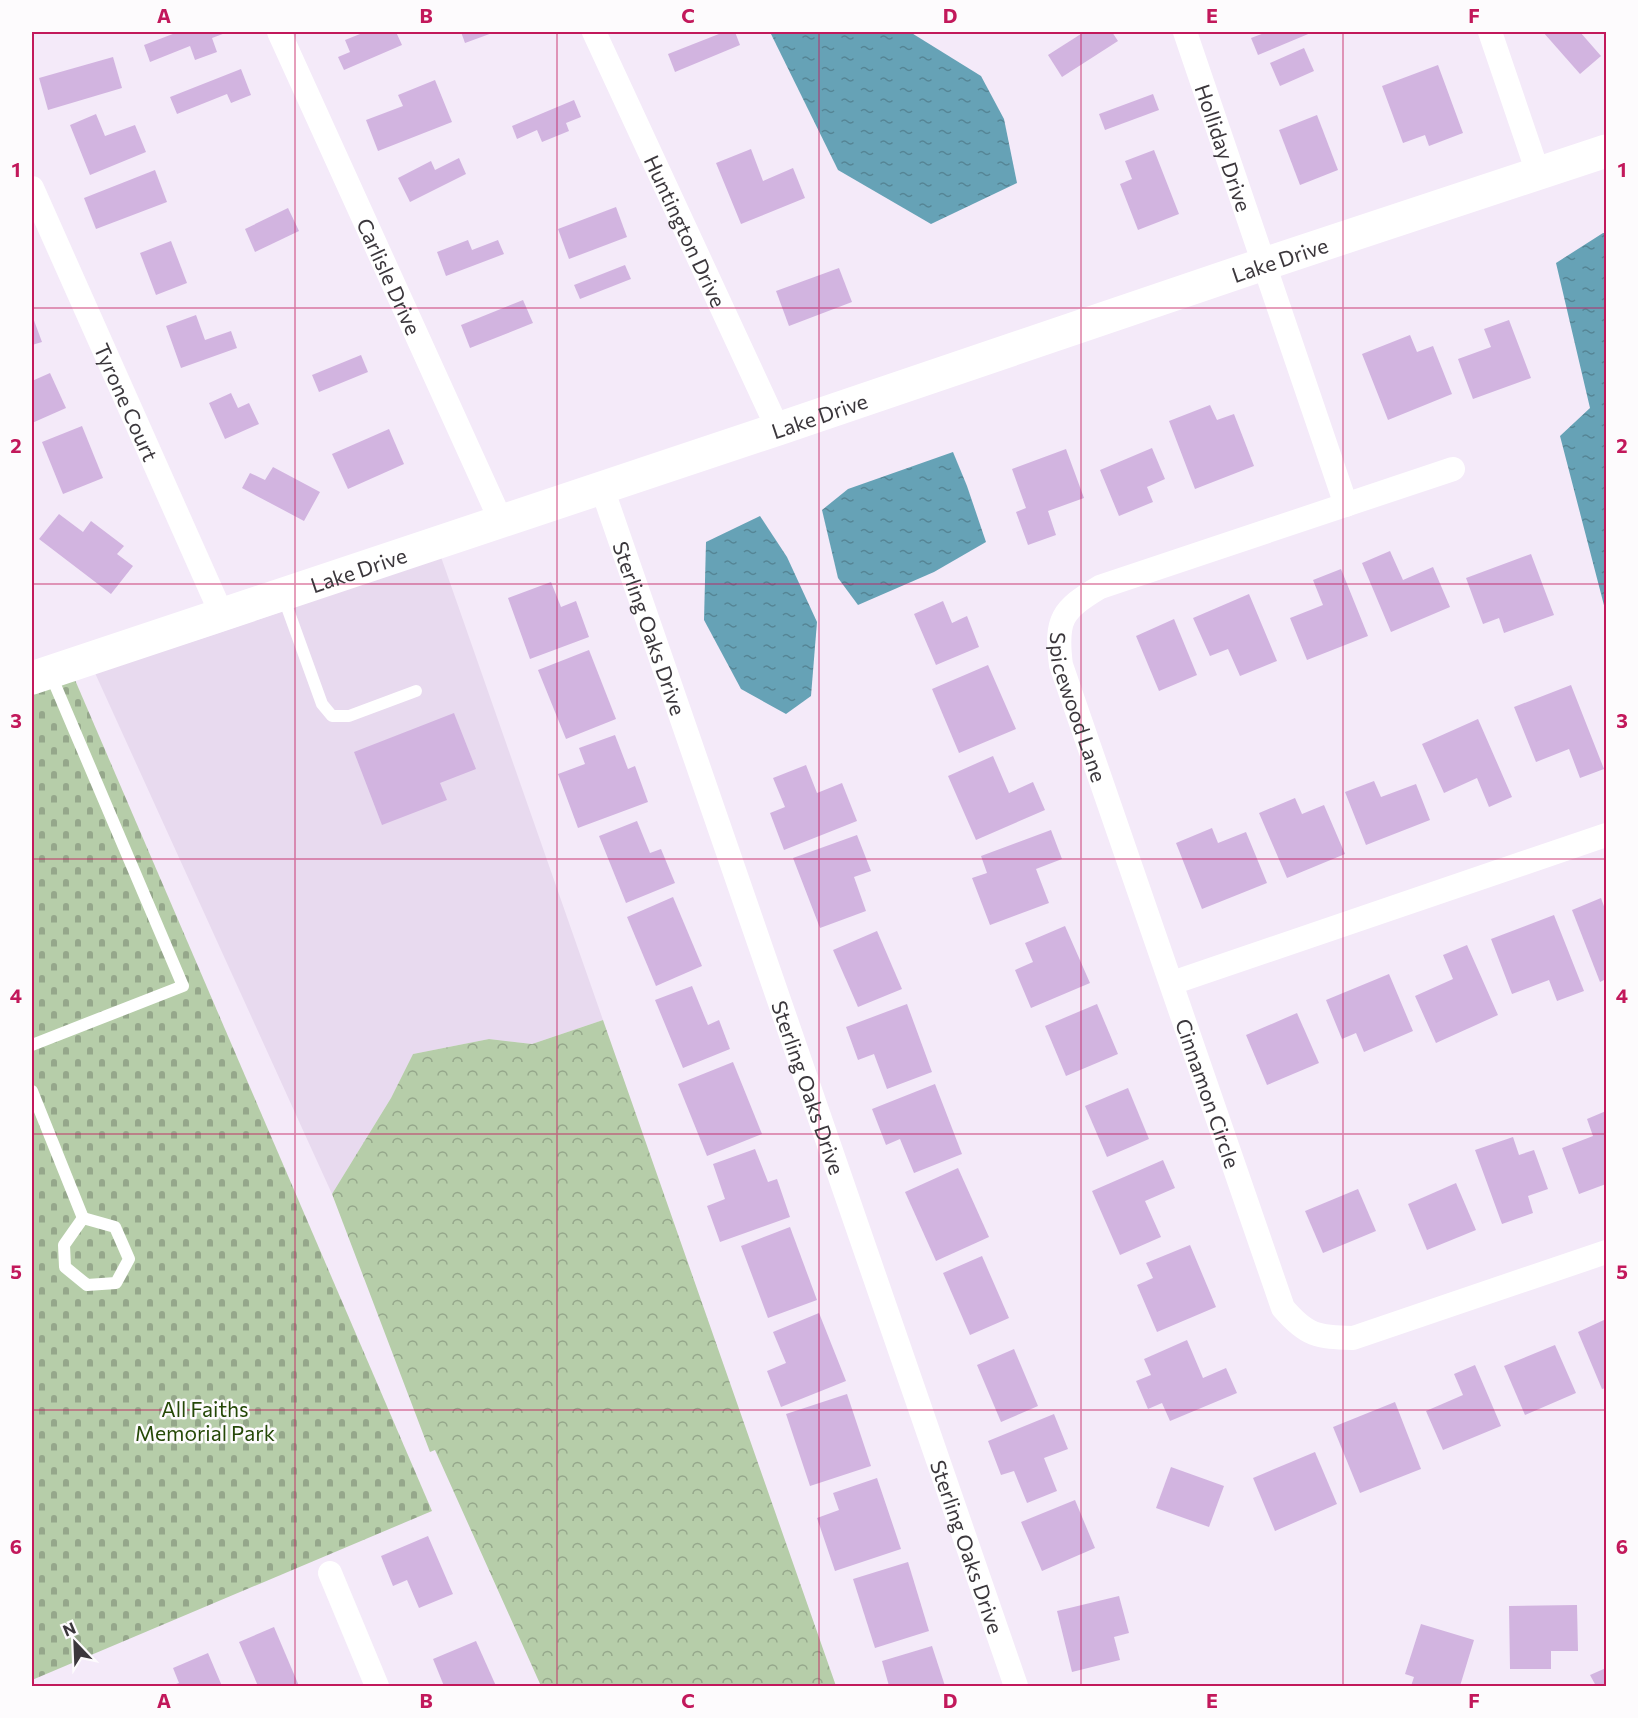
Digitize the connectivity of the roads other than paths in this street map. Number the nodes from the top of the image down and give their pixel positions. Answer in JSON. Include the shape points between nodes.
{"nodes":[{"id":1,"x":279,"y":32,"type":"edge"},
{"id":2,"x":594,"y":32,"type":"edge"},
{"id":3,"x":1185,"y":32,"type":"edge"},
{"id":4,"x":1490,"y":32,"type":"edge"},
{"id":5,"x":1606,"y":151,"type":"edge"},
{"id":6,"x":1538,"y":173,"type":"junction"},
{"id":7,"x":32,"y":188,"type":"edge"},
{"id":8,"x":1264,"y":264,"type":"junction"},
{"id":9,"x":778,"y":429,"type":"junction"},
{"id":10,"x":1453,"y":469,"type":"dead end"},
{"id":11,"x":602,"y":488,"type":"junction"},
{"id":12,"x":1346,"y":505,"type":"junction"},
{"id":13,"x":501,"y":521,"type":"junction"},
{"id":14,"x":282,"y":595,"type":"junction"},
{"id":15,"x":222,"y":615,"type":"junction"},
{"id":16,"x":41,"y":675,"type":"edge"},
{"id":17,"x":416,"y":691,"type":"dead end"},
{"id":18,"x":1606,"y":835,"type":"edge"},
{"id":19,"x":1172,"y":983,"type":"junction"},
{"id":20,"x":32,"y":1045,"type":"edge"},
{"id":21,"x":32,"y":1091,"type":"edge"},
{"id":22,"x":83,"y":1218,"type":"junction"},
{"id":23,"x":1606,"y":1252,"type":"edge"},
{"id":24,"x":330,"y":1573,"type":"dead end"},
{"id":25,"x":376,"y":1686,"type":"edge"},
{"id":26,"x":1016,"y":1686,"type":"edge"}],
"edges":[{"from":1,"to":13,"type":"street","name":"Carlisle Drive"},
{"from":2,"to":9,"type":"street","name":"Huntington Drive"},
{"from":3,"to":8,"type":"street","name":"Holliday Drive"},
{"from":4,"to":6,"type":"street"},
{"from":5,"to":6,"type":"street","name":"Lake Drive"},
{"from":6,"to":8,"type":"street","name":"Lake Drive"},
{"from":7,"to":15,"type":"street","name":"Tyrone Court"},
{"from":8,"to":9,"type":"street","name":"Lake Drive"},
{"from":8,"to":12,"type":"street"},
{"from":9,"to":11,"type":"street","name":"Lake Drive"},
{"from":10,"to":12,"type":"street","name":"Spicewood Lane"},
{"from":11,"to":13,"type":"street","name":"Lake Drive"},
{"from":11,"to":26,"type":"street","name":"Sterling Oaks Drive"},
{"from":12,"to":19,"type":"street","name":"Spicewood Lane","via":[[1100,587],[1077,601],[1063,617],[1058,639],[1061,665]]},
{"from":13,"to":14,"type":"street","name":"Lake Drive"},
{"from":14,"to":15,"type":"street","name":"Lake Drive"},
{"from":14,"to":17,"type":"lane","via":[[322,704],[332,716],[349,716]]},
{"from":15,"to":16,"type":"street","name":"Lake Drive"},
{"from":16,"to":20,"type":"lane","via":[[183,986]]},
{"from":18,"to":19,"type":"street"},
{"from":19,"to":23,"type":"street","name":"Cinnamon Circle","via":[[1283,1308],[1299,1326],[1321,1337],[1353,1338]]},
{"from":21,"to":22,"type":"lane"},
{"from":22,"to":22,"type":"lane","via":[[116,1227],[129,1259],[116,1283],[87,1286],[65,1267],[64,1245]]},
{"from":24,"to":25,"type":"street"}]}
